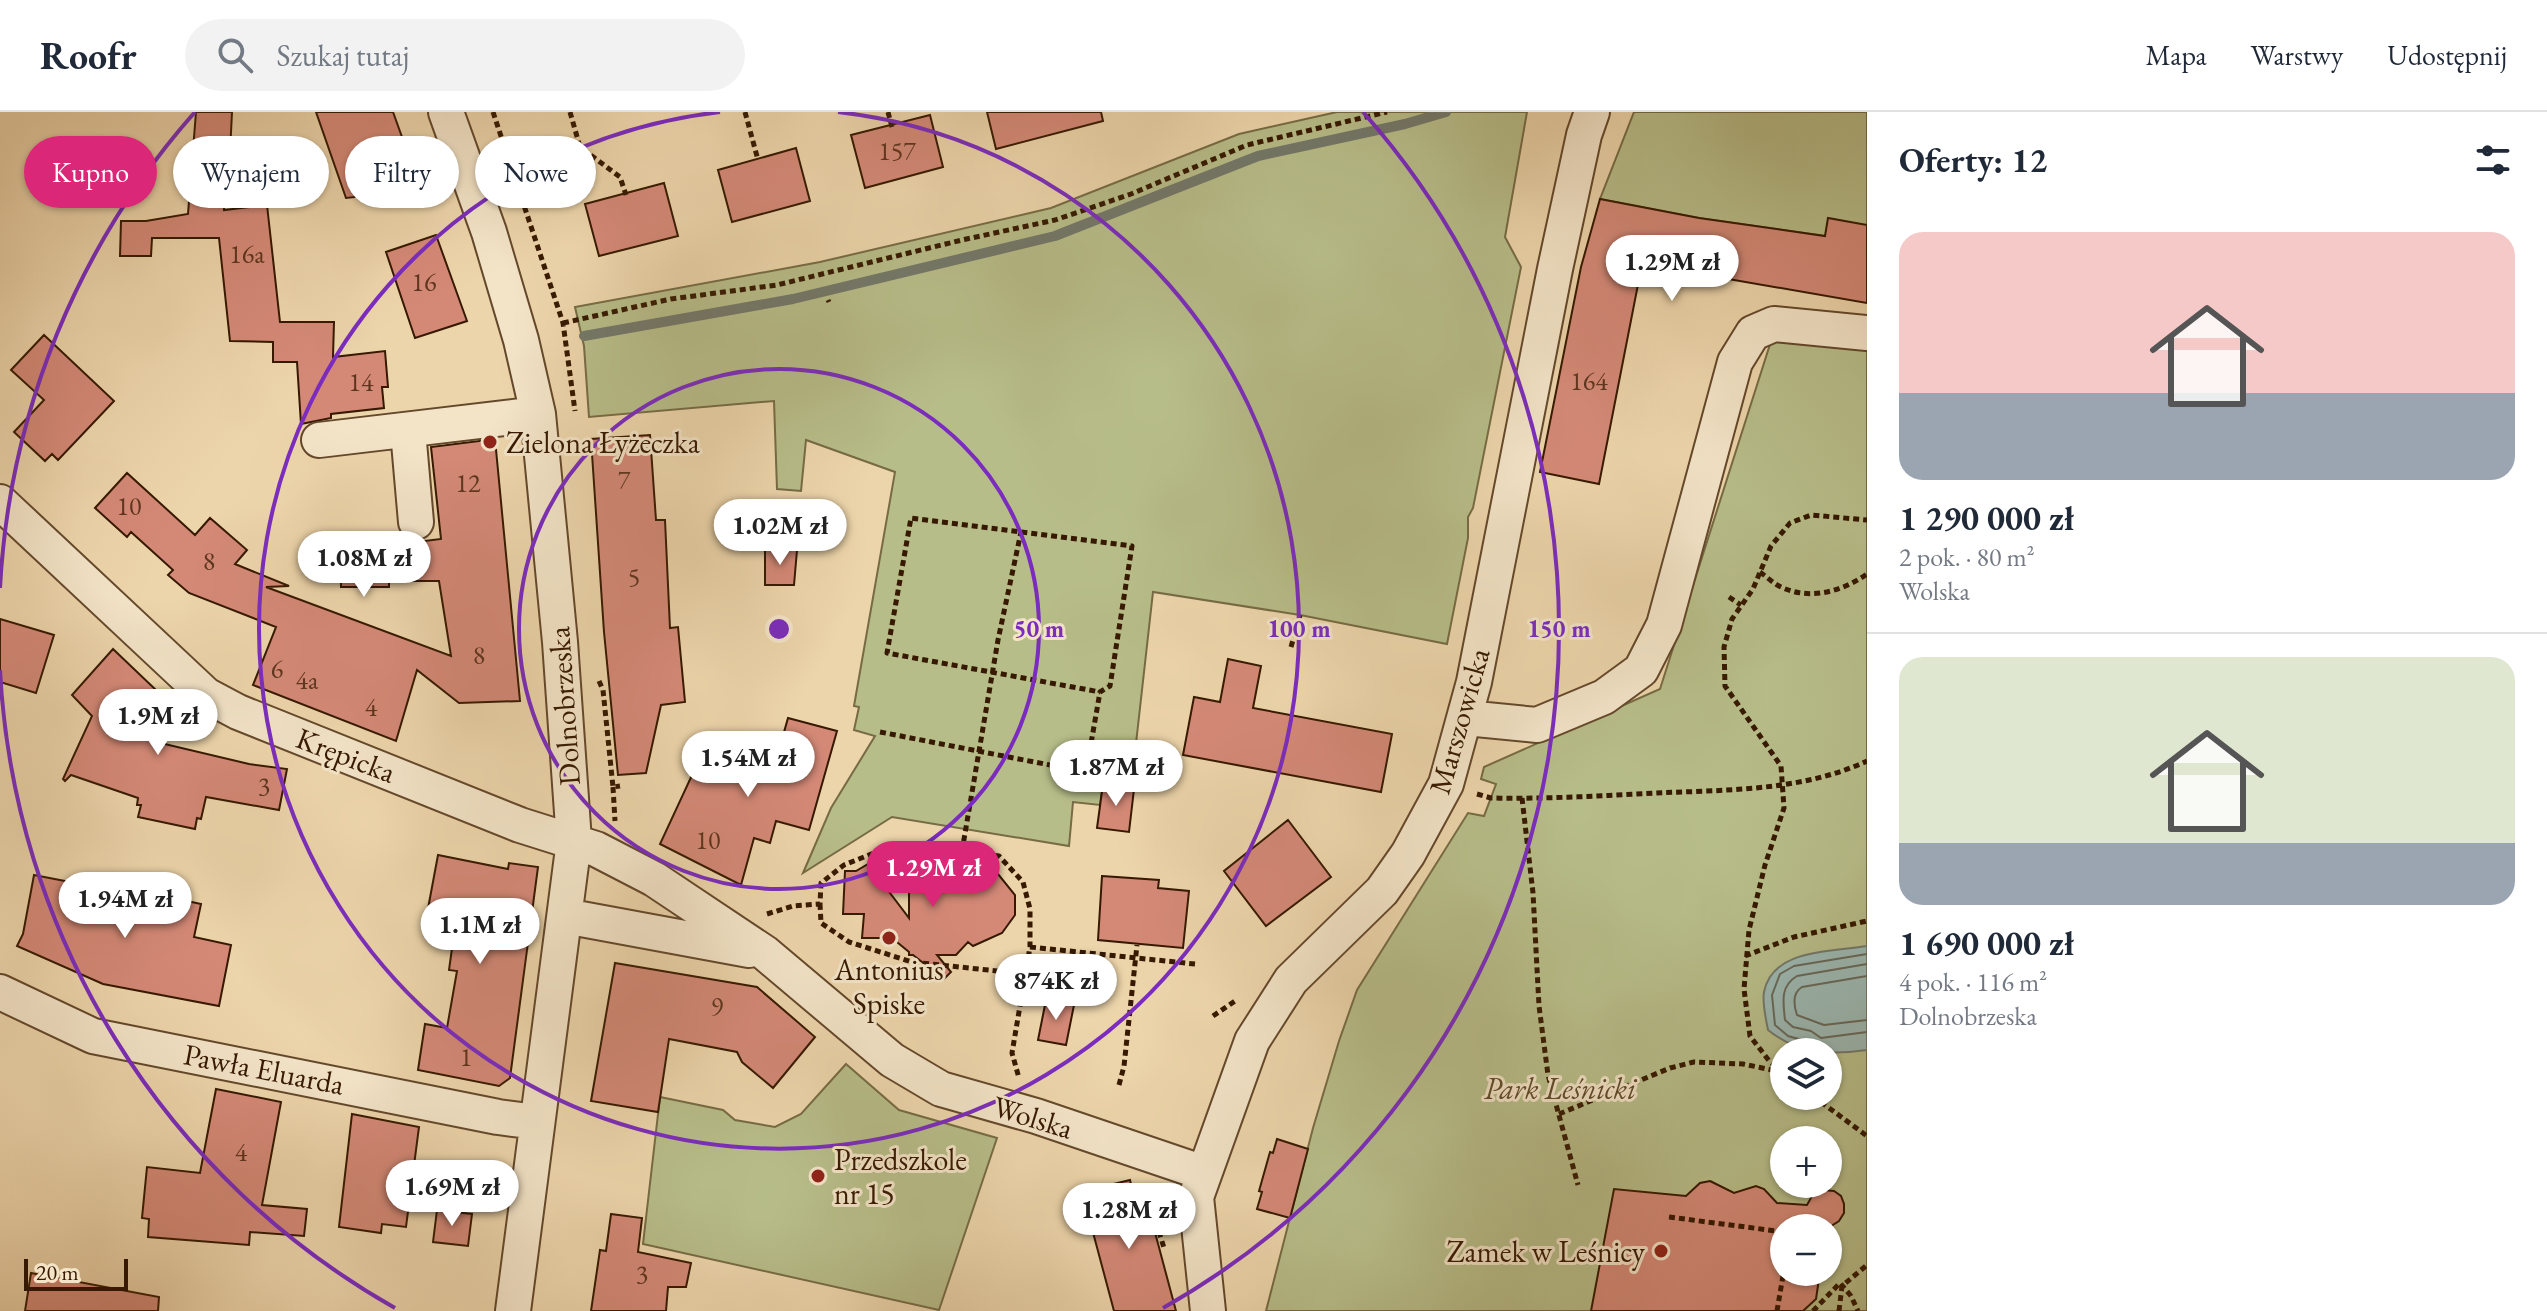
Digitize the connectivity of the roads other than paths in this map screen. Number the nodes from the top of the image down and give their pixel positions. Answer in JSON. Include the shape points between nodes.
{"nodes":[{"id":1,"x":446,"y":112,"type":"edge"},
{"id":2,"x":1592,"y":112,"type":"edge"},
{"id":3,"x":1867,"y":333,"type":"edge"},
{"id":4,"x":538,"y":414,"type":"junction"},
{"id":5,"x":408,"y":431,"type":"junction"},
{"id":6,"x":319,"y":440,"type":"dead end"},
{"id":7,"x":0,"y":502,"type":"edge"},
{"id":8,"x":416,"y":522,"type":"dead end"},
{"id":9,"x":1466,"y":718,"type":"junction"},
{"id":10,"x":574,"y":841,"type":"junction"},
{"id":11,"x":565,"y":916,"type":"junction"},
{"id":12,"x":765,"y":953,"type":"junction"},
{"id":13,"x":0,"y":992,"type":"edge"},
{"id":14,"x":537,"y":1122,"type":"junction"},
{"id":15,"x":1204,"y":1173,"type":"junction"},
{"id":16,"x":513,"y":1311,"type":"edge"},
{"id":17,"x":1208,"y":1311,"type":"edge"}],
"edges":[{"from":1,"to":4,"type":"street","name":"Dolnobrzeska","via":[[489,232]]},
{"from":2,"to":9,"type":"street","name":"Marszowicka","via":[[1555,269]]},
{"from":3,"to":9,"type":"street","via":[[1774,324],[1753,333],[1735,362],[1664,625],[1641,670],[1604,697],[1537,725]]},
{"from":4,"to":5,"type":"street"},
{"from":4,"to":10,"type":"street","name":"Dolnobrzeska"},
{"from":5,"to":6,"type":"street"},
{"from":5,"to":8,"type":"street"},
{"from":7,"to":10,"type":"street","name":"Krępicka","via":[[206,695],[340,754]]},
{"from":9,"to":15,"type":"street","name":"Marszowicka","via":[[1446,784],[1408,854],[1382,891],[1291,980],[1252,1041]]},
{"from":10,"to":11,"type":"street","name":"Dolnobrzeska"},
{"from":10,"to":12,"type":"street","name":"Wolska","via":[[654,879]]},
{"from":11,"to":12,"type":"street","name":"Wolska"},
{"from":11,"to":14,"type":"street","name":"Dolnobrzeska"},
{"from":12,"to":15,"type":"street","name":"Wolska","via":[[892,1060],[941,1089]]},
{"from":13,"to":14,"type":"street","name":"Pawła Eluarda","via":[[93,1036]]},
{"from":14,"to":16,"type":"street","name":"Dolnobrzeska"},
{"from":15,"to":17,"type":"street","via":[[1196,1197]]}]}
